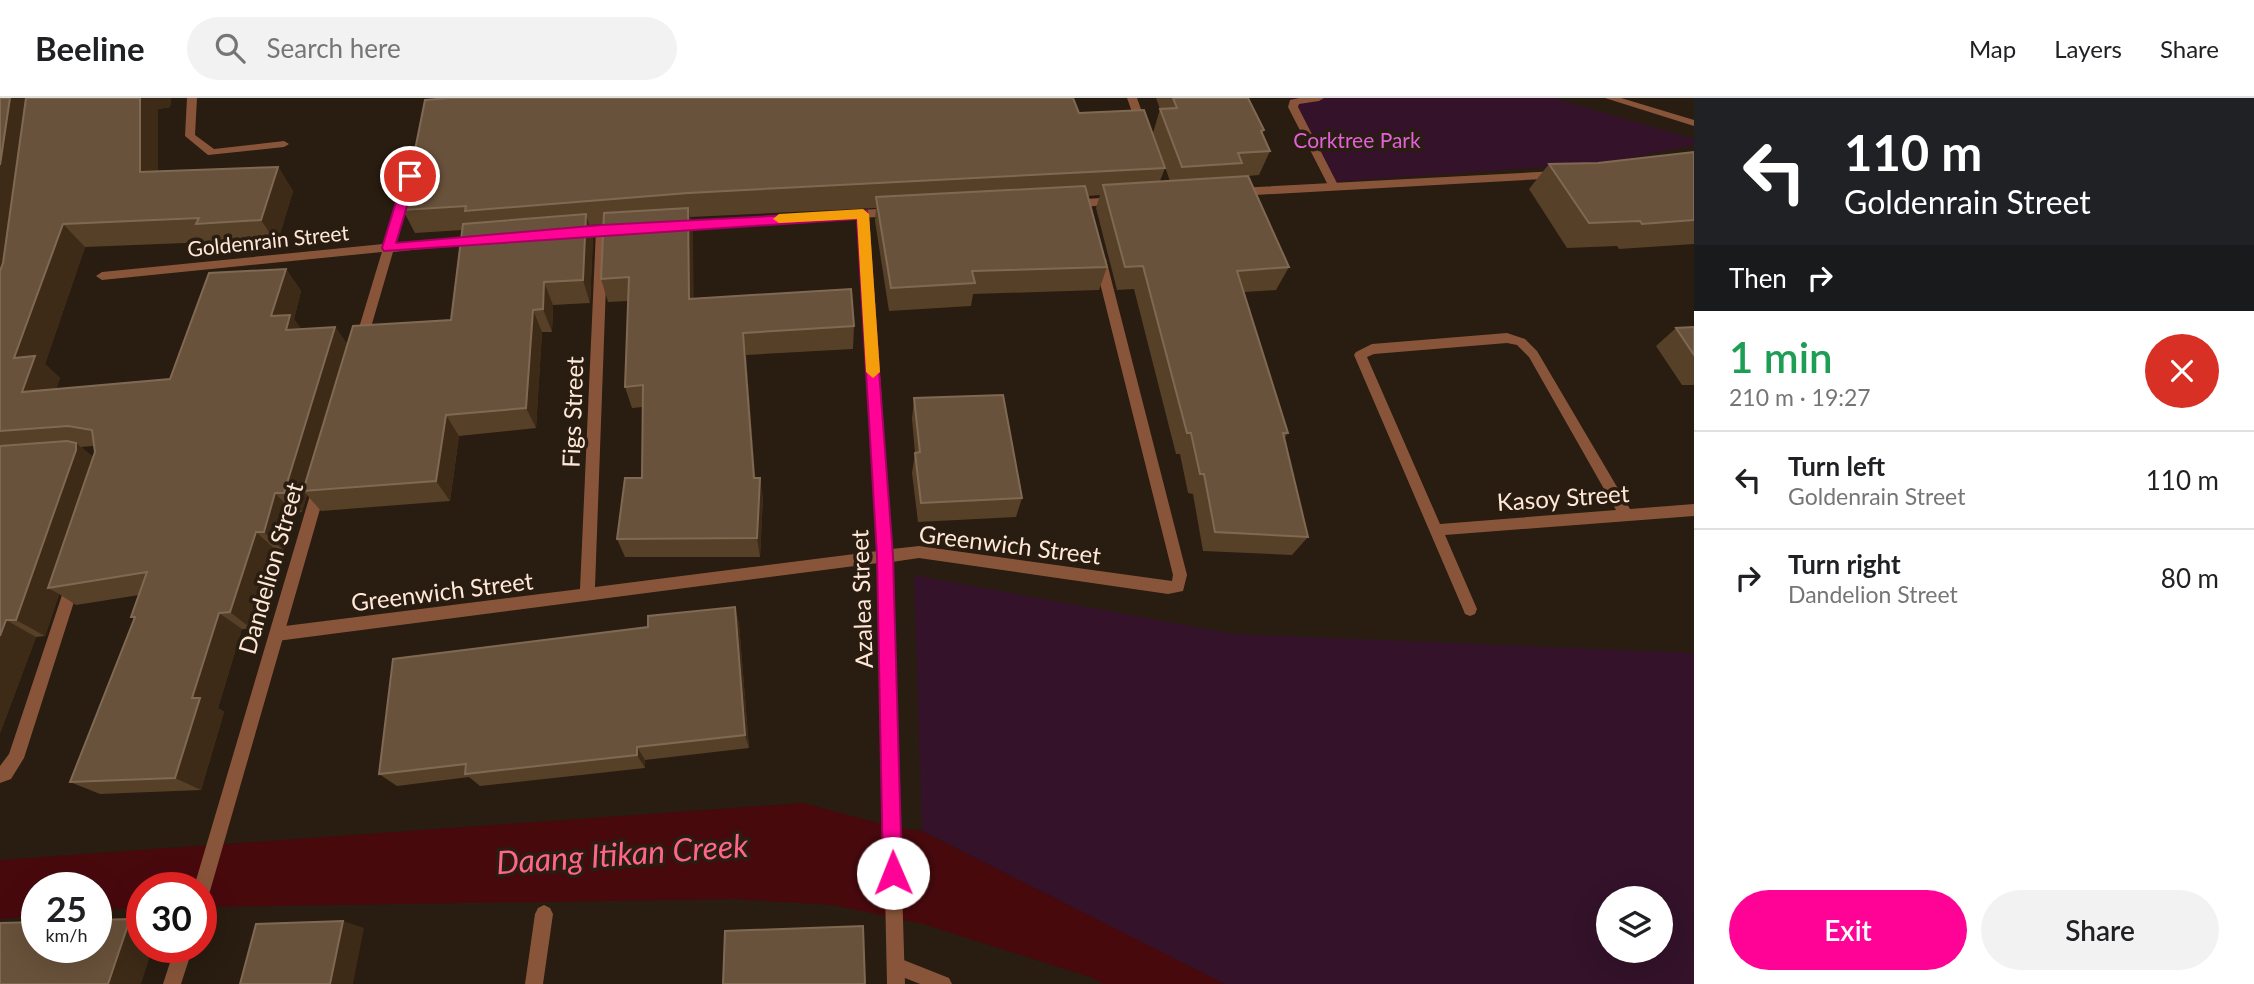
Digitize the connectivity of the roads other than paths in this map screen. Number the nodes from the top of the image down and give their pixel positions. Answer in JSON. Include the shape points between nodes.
{"nodes":[{"id":1,"x":192,"y":98,"type":"edge"},
{"id":2,"x":1132,"y":98,"type":"edge"},
{"id":3,"x":1319,"y":98,"type":"edge"},
{"id":4,"x":1610,"y":98,"type":"edge"},
{"id":5,"x":1694,"y":123,"type":"edge"},
{"id":6,"x":1145,"y":135,"type":"edge"},
{"id":7,"x":284,"y":144,"type":"dead end"},
{"id":8,"x":416,"y":156,"type":"edge"},
{"id":9,"x":1576,"y":174,"type":"edge"},
{"id":10,"x":1334,"y":187,"type":"junction"},
{"id":11,"x":1223,"y":193,"type":"edge"},
{"id":12,"x":1126,"y":200,"type":"edge"},
{"id":13,"x":1058,"y":204,"type":"edge"},
{"id":14,"x":905,"y":212,"type":"edge"},
{"id":15,"x":863,"y":214,"type":"junction"},
{"id":16,"x":657,"y":226,"type":"edge"},
{"id":17,"x":630,"y":228,"type":"edge"},
{"id":18,"x":602,"y":230,"type":"junction"},
{"id":19,"x":562,"y":233,"type":"edge"},
{"id":20,"x":495,"y":239,"type":"edge"},
{"id":21,"x":1096,"y":243,"type":"edge"},
{"id":22,"x":388,"y":248,"type":"junction"},
{"id":23,"x":102,"y":276,"type":"dead end"},
{"id":24,"x":358,"y":355,"type":"edge"},
{"id":25,"x":323,"y":474,"type":"edge"},
{"id":26,"x":1694,"y":510,"type":"edge"},
{"id":27,"x":1626,"y":516,"type":"junction"},
{"id":28,"x":1435,"y":530,"type":"junction"},
{"id":29,"x":885,"y":556,"type":"junction"},
{"id":30,"x":80,"y":562,"type":"edge"},
{"id":31,"x":587,"y":596,"type":"junction"},
{"id":32,"x":1470,"y":609,"type":"dead end"},
{"id":33,"x":277,"y":635,"type":"junction"},
{"id":34,"x":0,"y":775,"type":"edge"},
{"id":35,"x":207,"y":872,"type":"edge"},
{"id":36,"x":544,"y":914,"type":"dead end"},
{"id":37,"x":179,"y":963,"type":"edge"},
{"id":38,"x":896,"y":975,"type":"edge"},
{"id":39,"x":172,"y":984,"type":"edge"},
{"id":40,"x":534,"y":984,"type":"edge"},
{"id":41,"x":943,"y":984,"type":"edge"}],
"edges":[{"from":1,"to":7,"type":"street","via":[[190,136],[212,153]]},
{"from":2,"to":6,"type":"street"},
{"from":3,"to":10,"type":"street","via":[[1294,102],[1293,107]]},
{"from":4,"to":5,"type":"street"},
{"from":8,"to":22,"type":"street"},
{"from":9,"to":10,"type":"street"},
{"from":10,"to":11,"type":"street"},
{"from":12,"to":13,"type":"street","via":[[1087,210]]},
{"from":14,"to":15,"type":"street"},
{"from":15,"to":16,"type":"street"},
{"from":15,"to":29,"type":"street","name":"Azalea Street"},
{"from":17,"to":18,"type":"street"},
{"from":18,"to":19,"type":"street"},
{"from":18,"to":31,"type":"street","name":"Figs Street"},
{"from":20,"to":22,"type":"street","name":"Goldenrain Street"},
{"from":21,"to":29,"type":"street","name":"Greenwich Street","via":[[1180,575],[1178,586],[919,552]]},
{"from":22,"to":23,"type":"street","name":"Goldenrain Street"},
{"from":22,"to":24,"type":"street"},
{"from":25,"to":33,"type":"street","name":"Dandelion Street"},
{"from":26,"to":27,"type":"street","name":"Kasoy Street"},
{"from":27,"to":28,"type":"street","name":"Kasoy Street"},
{"from":27,"to":28,"type":"street","via":[[1533,354],[1521,342],[1507,338],[1372,349],[1360,355],[1364,368]]},
{"from":28,"to":32,"type":"street"},
{"from":29,"to":31,"type":"street","name":"Greenwich Street"},
{"from":29,"to":38,"type":"street","name":"Azalea Street"},
{"from":30,"to":34,"type":"street","via":[[16,758]]},
{"from":31,"to":33,"type":"street","name":"Greenwich Street"},
{"from":33,"to":35,"type":"street","name":"Dandelion Street"},
{"from":36,"to":40,"type":"street"},
{"from":37,"to":39,"type":"street"},
{"from":38,"to":41,"type":"street"}]}
